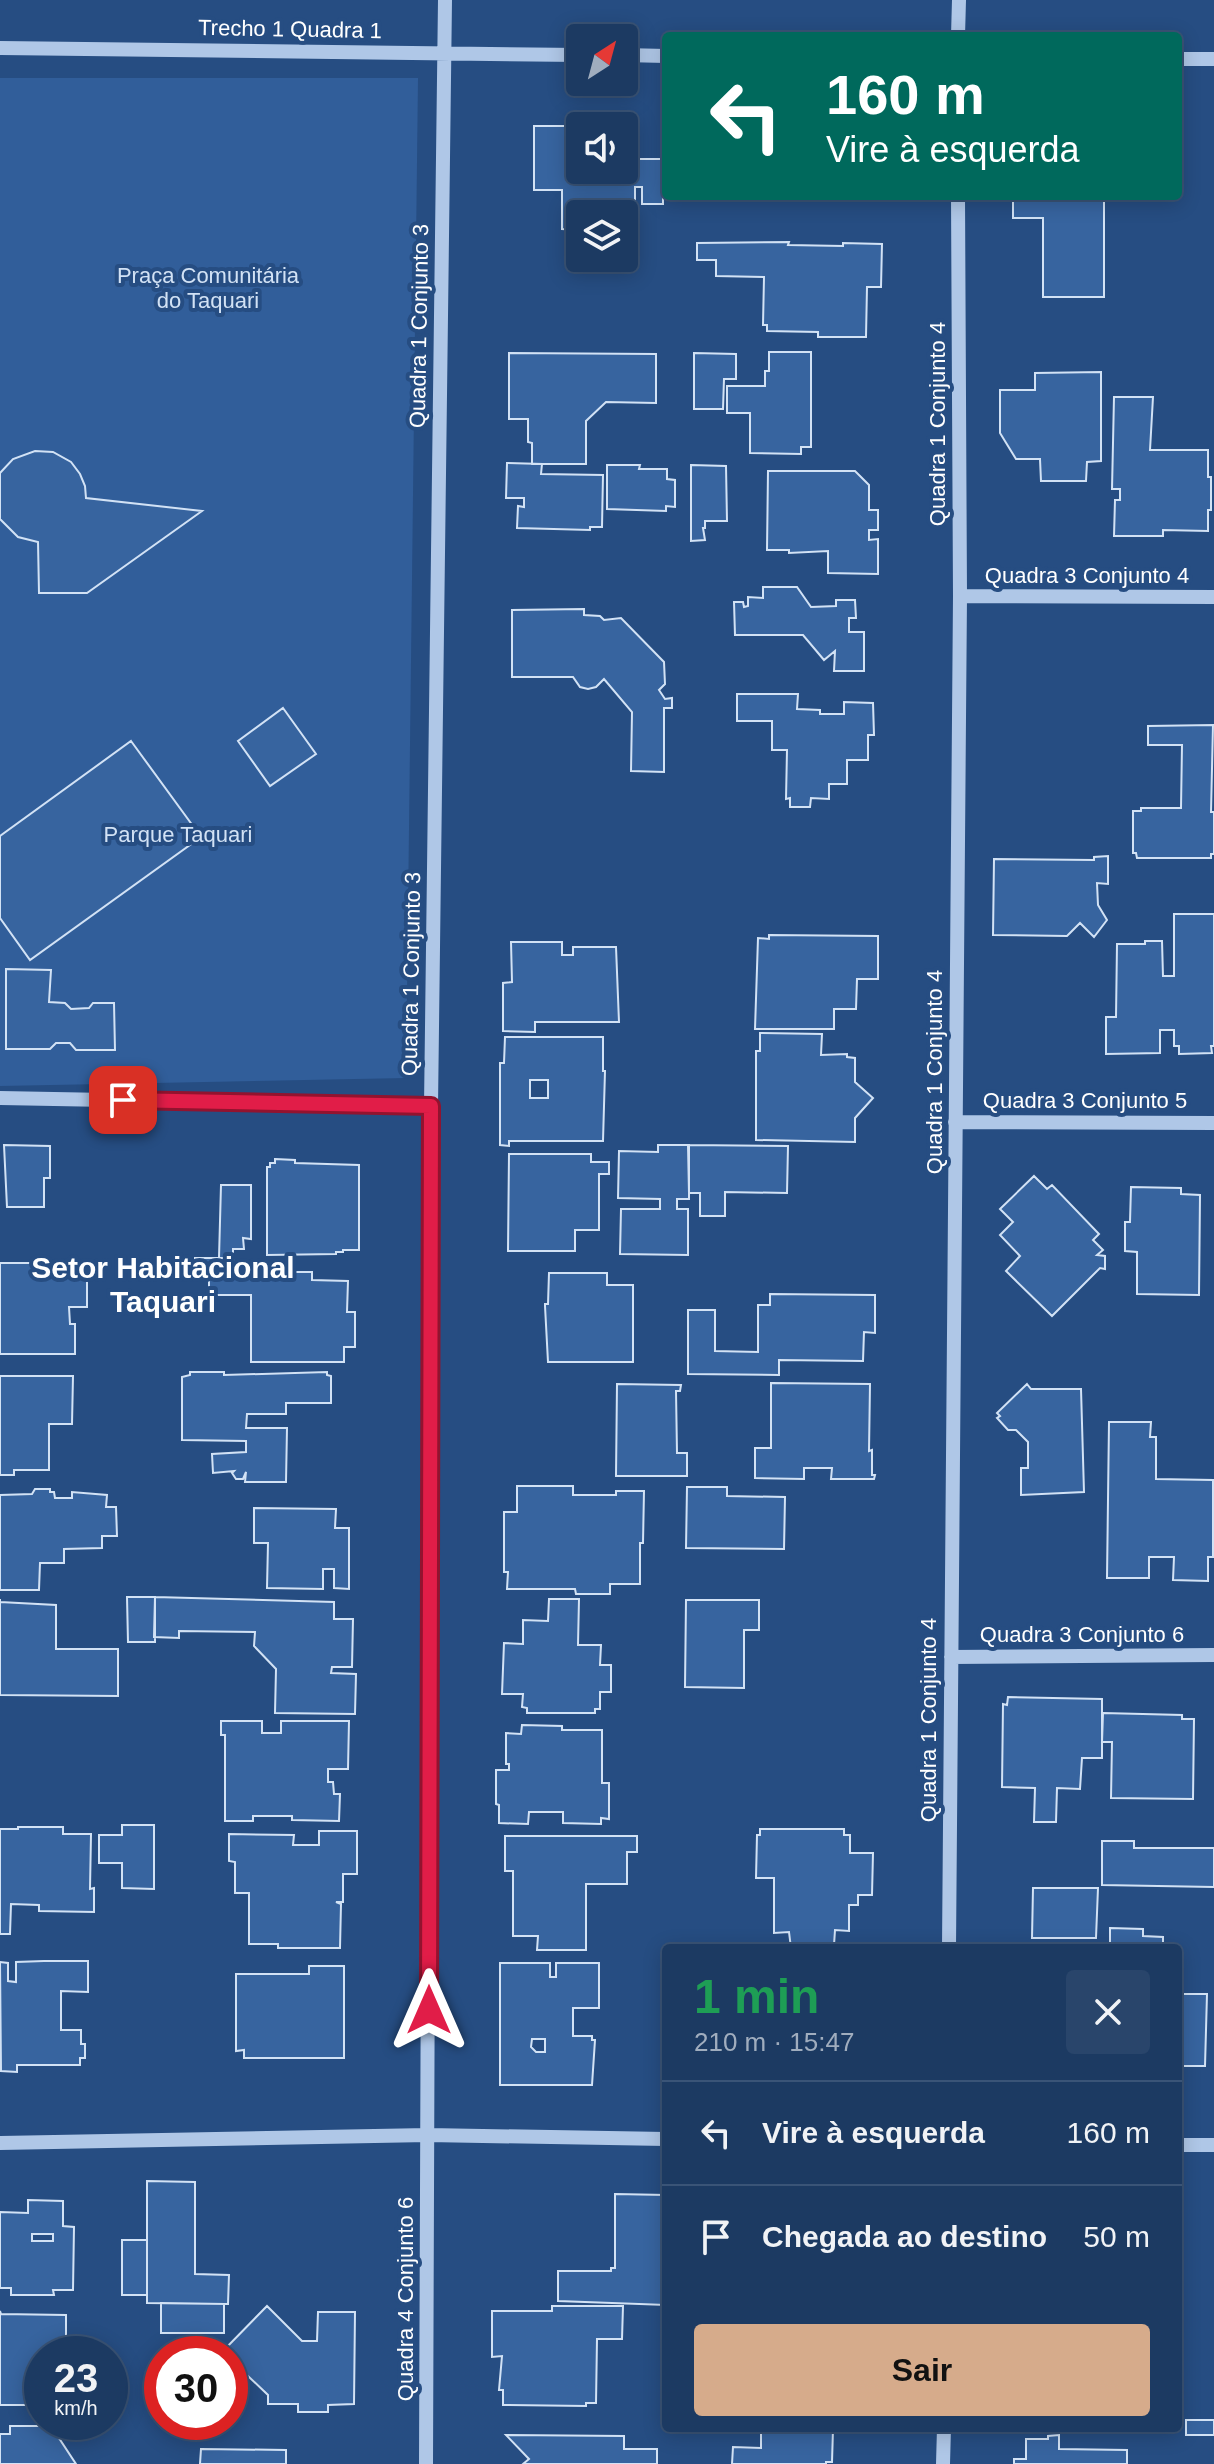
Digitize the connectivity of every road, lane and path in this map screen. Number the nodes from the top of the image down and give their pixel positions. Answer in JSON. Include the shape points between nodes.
{"nodes":[{"id":1,"x":445,"y":0,"type":"edge"},
{"id":2,"x":959,"y":0,"type":"edge"},
{"id":3,"x":958,"y":32,"type":"edge"},
{"id":4,"x":0,"y":48,"type":"edge"},
{"id":5,"x":445,"y":53,"type":"junction"},
{"id":6,"x":566,"y":55,"type":"edge"},
{"id":7,"x":638,"y":55,"type":"edge"},
{"id":8,"x":662,"y":56,"type":"edge"},
{"id":9,"x":1182,"y":59,"type":"edge"},
{"id":10,"x":1214,"y":59,"type":"edge"},
{"id":11,"x":958,"y":200,"type":"edge"},
{"id":12,"x":960,"y":596,"type":"junction"},
{"id":13,"x":1214,"y":597,"type":"edge"},
{"id":14,"x":0,"y":1098,"type":"edge"},
{"id":15,"x":431,"y":1106,"type":"junction"},
{"id":16,"x":955,"y":1122,"type":"junction"},
{"id":17,"x":1214,"y":1123,"type":"edge"},
{"id":18,"x":1214,"y":1655,"type":"edge"},
{"id":19,"x":951,"y":1657,"type":"junction"},
{"id":20,"x":949,"y":1944,"type":"edge"},
{"id":21,"x":428,"y":2135,"type":"junction"},
{"id":22,"x":662,"y":2139,"type":"edge"},
{"id":23,"x":0,"y":2143,"type":"edge"},
{"id":24,"x":1182,"y":2145,"type":"edge"},
{"id":25,"x":1214,"y":2145,"type":"edge"},
{"id":26,"x":944,"y":2432,"type":"edge"},
{"id":27,"x":426,"y":2464,"type":"edge"},
{"id":28,"x":943,"y":2464,"type":"edge"}],
"edges":[{"from":1,"to":5,"type":"street","name":"Quadra 1 Conjunto 3"},
{"from":2,"to":3,"type":"street"},
{"from":4,"to":5,"type":"street","name":"Trecho 1 Quadra 1"},
{"from":5,"to":6,"type":"street","name":"Trecho 1 Quadra 1"},
{"from":5,"to":15,"type":"street","name":"Quadra 1 Conjunto 3"},
{"from":7,"to":8,"type":"street"},
{"from":9,"to":10,"type":"street"},
{"from":11,"to":12,"type":"street","name":"Quadra 1 Conjunto 4"},
{"from":12,"to":13,"type":"street","name":"Quadra 3 Conjunto 4"},
{"from":12,"to":16,"type":"street","name":"Quadra 1 Conjunto 4"},
{"from":14,"to":15,"type":"street"},
{"from":15,"to":21,"type":"street","name":"Quadra 1 Conjunto 3"},
{"from":16,"to":17,"type":"street","name":"Quadra 3 Conjunto 5"},
{"from":16,"to":19,"type":"street","name":"Quadra 1 Conjunto 4"},
{"from":18,"to":19,"type":"street","name":"Quadra 3 Conjunto 6"},
{"from":19,"to":20,"type":"street","name":"Quadra 1 Conjunto 4"},
{"from":21,"to":22,"type":"street"},
{"from":21,"to":23,"type":"street"},
{"from":21,"to":27,"type":"street","name":"Quadra 4 Conjunto 6"},
{"from":24,"to":25,"type":"street"},
{"from":26,"to":28,"type":"street"}]}
